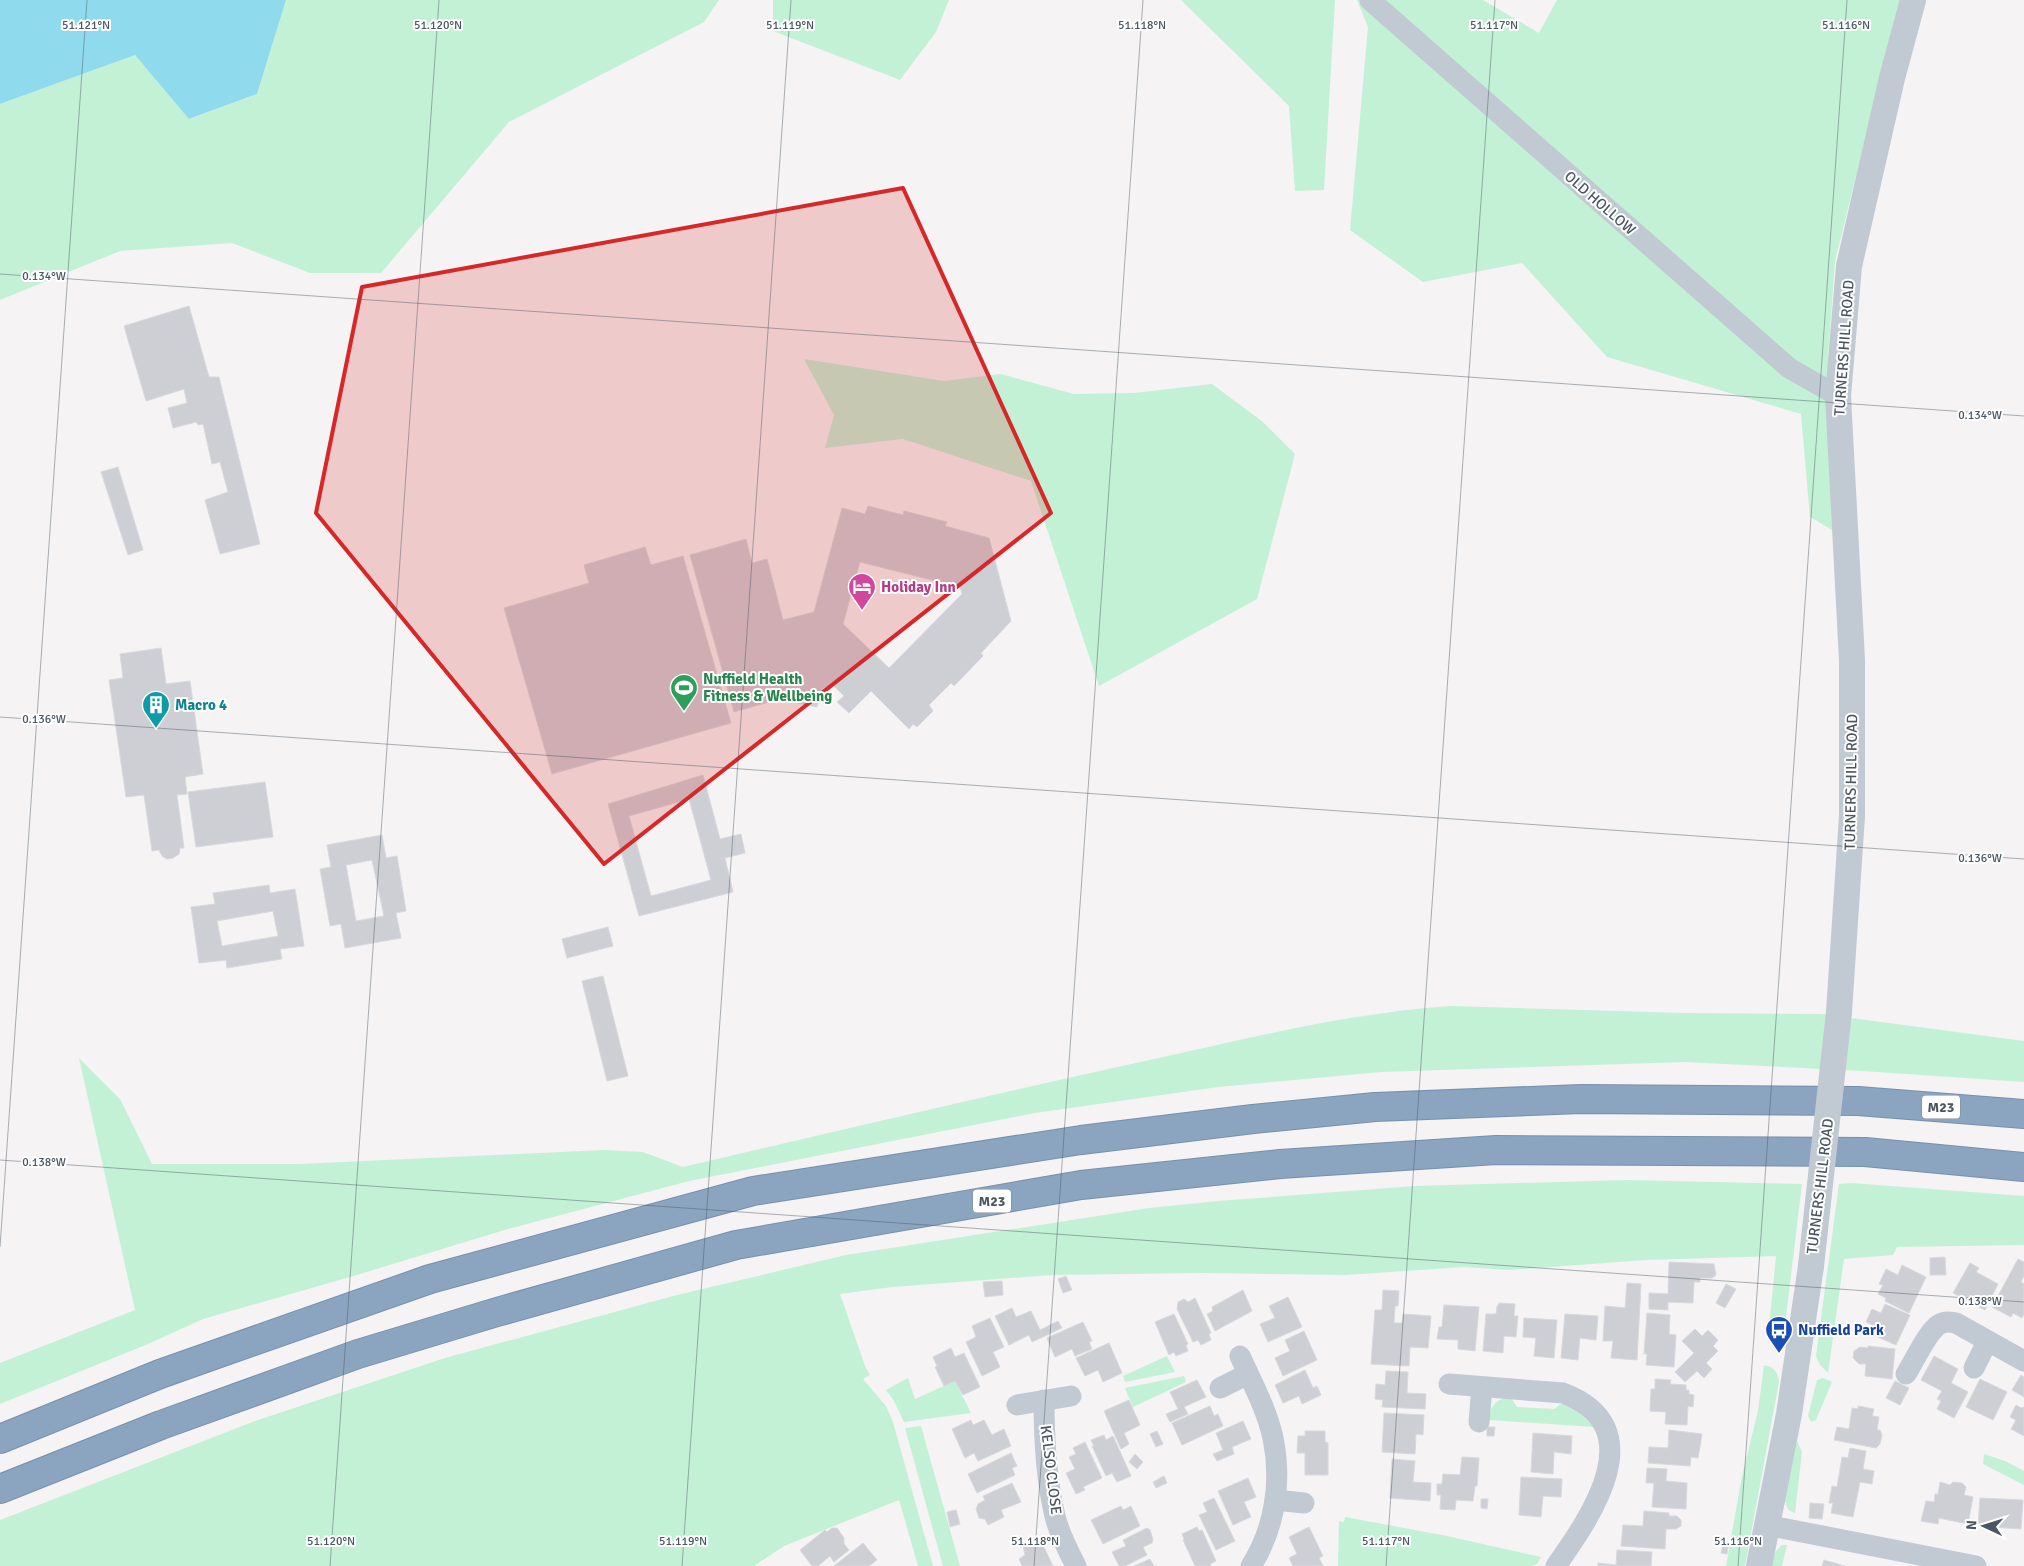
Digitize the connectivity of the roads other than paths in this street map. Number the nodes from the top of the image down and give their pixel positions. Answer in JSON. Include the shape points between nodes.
{"nodes":[{"id":1,"x":1370,"y":0,"type":"edge"},
{"id":2,"x":1912,"y":0,"type":"edge"},
{"id":3,"x":1838,"y":396,"type":"junction"},
{"id":4,"x":2024,"y":1114,"type":"edge"},
{"id":5,"x":2024,"y":1167,"type":"edge"},
{"id":6,"x":1987,"y":1342,"type":"junction"},
{"id":7,"x":2024,"y":1361,"type":"edge"},
{"id":8,"x":1974,"y":1368,"type":"dead end"},
{"id":9,"x":1906,"y":1374,"type":"dead end"},
{"id":10,"x":1449,"y":1384,"type":"dead end"},
{"id":11,"x":1482,"y":1387,"type":"junction"},
{"id":12,"x":1220,"y":1388,"type":"dead end"},
{"id":13,"x":1071,"y":1396,"type":"dead end"},
{"id":14,"x":1044,"y":1400,"type":"junction"},
{"id":15,"x":1017,"y":1405,"type":"dead end"},
{"id":16,"x":1479,"y":1422,"type":"dead end"},
{"id":17,"x":0,"y":1439,"type":"edge"},
{"id":18,"x":0,"y":1489,"type":"edge"},
{"id":19,"x":1276,"y":1500,"type":"junction"},
{"id":20,"x":1304,"y":1503,"type":"dead end"},
{"id":21,"x":1766,"y":1525,"type":"junction"},
{"id":22,"x":1076,"y":1566,"type":"edge"},
{"id":23,"x":1250,"y":1566,"type":"edge"},
{"id":24,"x":1556,"y":1566,"type":"edge"},
{"id":25,"x":1759,"y":1566,"type":"edge"},
{"id":26,"x":1976,"y":1566,"type":"edge"}],
"edges":[{"from":1,"to":3,"type":"street","name":"OLD HOLLOW","via":[[1789,368]]},
{"from":2,"to":3,"type":"street","name":"TURNERS HILL ROAD","via":[[1849,266]]},
{"from":3,"to":21,"type":"street","name":"TURNERS HILL ROAD","bridge":true,"via":[[1852,660],[1852,816],[1839,1012],[1811,1266],[1790,1406]]},
{"from":4,"to":17,"type":"highway","number":"M23","via":[[1858,1101],[1581,1099],[1376,1107],[1081,1140],[753,1191],[430,1279],[160,1374]]},
{"from":5,"to":18,"type":"highway","number":"M23","via":[[1865,1152],[1496,1150],[1280,1164],[1081,1186],[736,1245],[358,1354],[161,1425]]},
{"from":6,"to":7,"type":"street"},
{"from":6,"to":8,"type":"street"},
{"from":6,"to":9,"type":"street","via":[[1956,1323],[1939,1324]]},
{"from":10,"to":11,"type":"street"},
{"from":11,"to":16,"type":"street"},
{"from":11,"to":24,"type":"street","via":[[1563,1393],[1595,1411],[1607,1430],[1610,1448],[1601,1493]]},
{"from":12,"to":19,"type":"street","via":[[1244,1365],[1273,1438]]},
{"from":13,"to":14,"type":"street"},
{"from":14,"to":15,"type":"street"},
{"from":14,"to":22,"type":"street","name":"KELSO CLOSE","via":[[1046,1452],[1055,1516]]},
{"from":19,"to":20,"type":"street"},
{"from":19,"to":23,"type":"street","via":[[1270,1527],[1260,1552]]},
{"from":21,"to":25,"type":"street","name":"TURNERS HILL ROAD"},
{"from":21,"to":26,"type":"street"}]}
